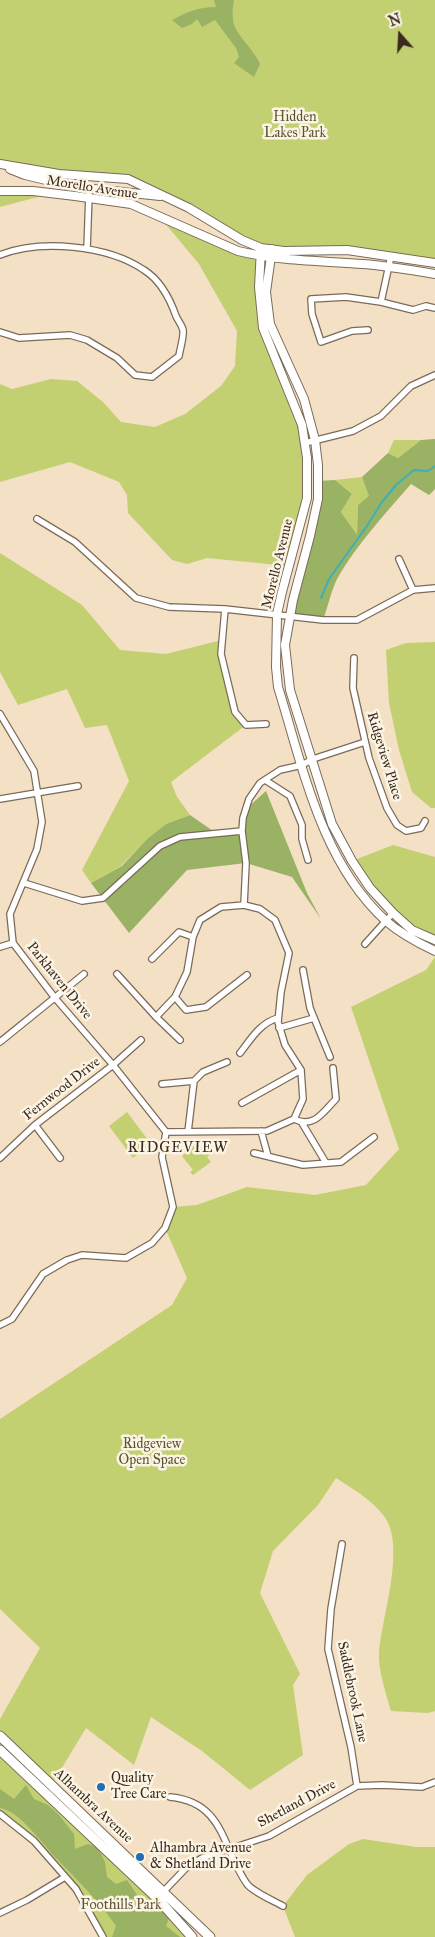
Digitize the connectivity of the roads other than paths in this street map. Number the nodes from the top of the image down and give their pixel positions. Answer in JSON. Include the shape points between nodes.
{"nodes":[{"id":1,"x":0,"y":165,"type":"edge"},
{"id":2,"x":90,"y":189,"type":"junction"},
{"id":3,"x":0,"y":191,"type":"edge"},
{"id":4,"x":89,"y":198,"type":"junction"},
{"id":5,"x":169,"y":198,"type":"junction"},
{"id":6,"x":261,"y":248,"type":"junction"},
{"id":7,"x":86,"y":249,"type":"junction"},
{"id":8,"x":272,"y":250,"type":"junction"},
{"id":9,"x":0,"y":255,"type":"edge"},
{"id":10,"x":391,"y":256,"type":"junction"},
{"id":11,"x":260,"y":257,"type":"junction"},
{"id":12,"x":270,"y":258,"type":"junction"},
{"id":13,"x":435,"y":263,"type":"edge"},
{"id":14,"x":389,"y":266,"type":"junction"},
{"id":15,"x":435,"y":274,"type":"edge"},
{"id":16,"x":381,"y":302,"type":"junction"},
{"id":17,"x":435,"y":308,"type":"edge"},
{"id":18,"x":368,"y":330,"type":"dead end"},
{"id":19,"x":0,"y":332,"type":"edge"},
{"id":20,"x":435,"y":375,"type":"edge"},
{"id":21,"x":315,"y":440,"type":"junction"},
{"id":22,"x":306,"y":443,"type":"junction"},
{"id":23,"x":37,"y":519,"type":"dead end"},
{"id":24,"x":399,"y":559,"type":"dead end"},
{"id":25,"x":435,"y":588,"type":"edge"},
{"id":26,"x":412,"y":590,"type":"junction"},
{"id":27,"x":225,"y":609,"type":"junction"},
{"id":28,"x":277,"y":614,"type":"junction"},
{"id":29,"x":290,"y":616,"type":"junction"},
{"id":30,"x":354,"y":658,"type":"dead end"},
{"id":31,"x":0,"y":714,"type":"edge"},
{"id":32,"x":266,"y":724,"type":"dead end"},
{"id":33,"x":365,"y":742,"type":"junction"},
{"id":34,"x":312,"y":759,"type":"junction"},
{"id":35,"x":302,"y":764,"type":"junction"},
{"id":36,"x":265,"y":780,"type":"junction"},
{"id":37,"x":78,"y":786,"type":"dead end"},
{"id":38,"x":38,"y":792,"type":"junction"},
{"id":39,"x":0,"y":799,"type":"edge"},
{"id":40,"x":425,"y":821,"type":"dead end"},
{"id":41,"x":242,"y":830,"type":"junction"},
{"id":42,"x":308,"y":860,"type":"dead end"},
{"id":43,"x":24,"y":883,"type":"junction"},
{"id":44,"x":244,"y":905,"type":"junction"},
{"id":45,"x":393,"y":913,"type":"junction"},
{"id":46,"x":386,"y":920,"type":"junction"},
{"id":47,"x":192,"y":937,"type":"junction"},
{"id":48,"x":435,"y":940,"type":"edge"},
{"id":49,"x":13,"y":943,"type":"junction"},
{"id":50,"x":365,"y":944,"type":"dead end"},
{"id":51,"x":0,"y":948,"type":"edge"},
{"id":52,"x":435,"y":951,"type":"edge"},
{"id":53,"x":152,"y":959,"type":"dead end"},
{"id":54,"x":303,"y":970,"type":"dead end"},
{"id":55,"x":84,"y":974,"type":"dead end"},
{"id":56,"x":117,"y":974,"type":"dead end"},
{"id":57,"x":246,"y":975,"type":"dead end"},
{"id":58,"x":176,"y":997,"type":"junction"},
{"id":59,"x":55,"y":998,"type":"junction"},
{"id":60,"x":156,"y":1017,"type":"junction"},
{"id":61,"x":278,"y":1018,"type":"junction"},
{"id":62,"x":314,"y":1018,"type":"junction"},
{"id":63,"x":279,"y":1028,"type":"junction"},
{"id":64,"x":141,"y":1040,"type":"dead end"},
{"id":65,"x":180,"y":1040,"type":"dead end"},
{"id":66,"x":0,"y":1042,"type":"edge"},
{"id":67,"x":240,"y":1053,"type":"dead end"},
{"id":68,"x":330,"y":1057,"type":"dead end"},
{"id":69,"x":227,"y":1062,"type":"dead end"},
{"id":70,"x":113,"y":1065,"type":"junction"},
{"id":71,"x":333,"y":1068,"type":"dead end"},
{"id":72,"x":301,"y":1070,"type":"junction"},
{"id":73,"x":194,"y":1081,"type":"junction"},
{"id":74,"x":162,"y":1084,"type":"dead end"},
{"id":75,"x":242,"y":1103,"type":"dead end"},
{"id":76,"x":294,"y":1119,"type":"junction"},
{"id":77,"x":302,"y":1123,"type":"junction"},
{"id":78,"x":34,"y":1125,"type":"junction"},
{"id":79,"x":261,"y":1131,"type":"junction"},
{"id":80,"x":166,"y":1132,"type":"junction"},
{"id":81,"x":188,"y":1132,"type":"junction"},
{"id":82,"x":374,"y":1137,"type":"dead end"},
{"id":83,"x":254,"y":1153,"type":"dead end"},
{"id":84,"x":268,"y":1156,"type":"junction"},
{"id":85,"x":0,"y":1158,"type":"edge"},
{"id":86,"x":60,"y":1158,"type":"dead end"},
{"id":87,"x":326,"y":1163,"type":"junction"},
{"id":88,"x":0,"y":1325,"type":"edge"},
{"id":89,"x":342,"y":1544,"type":"dead end"},
{"id":90,"x":0,"y":1736,"type":"edge"},
{"id":91,"x":0,"y":1750,"type":"edge"},
{"id":92,"x":435,"y":1782,"type":"edge"},
{"id":93,"x":357,"y":1786,"type":"junction"},
{"id":94,"x":170,"y":1797,"type":"dead end"},
{"id":95,"x":0,"y":1815,"type":"edge"},
{"id":96,"x":229,"y":1848,"type":"junction"},
{"id":97,"x":66,"y":1877,"type":"junction"},
{"id":98,"x":161,"y":1895,"type":"junction"},
{"id":99,"x":283,"y":1906,"type":"dead end"},
{"id":100,"x":0,"y":1913,"type":"edge"},
{"id":101,"x":103,"y":1937,"type":"edge"},
{"id":102,"x":192,"y":1937,"type":"edge"},
{"id":103,"x":210,"y":1937,"type":"edge"}],
"edges":[{"from":1,"to":2,"type":"street","name":"Morello Avenue","via":[[25,175]]},
{"from":1,"to":5,"type":"street","name":"Morello Avenue","via":[[58,174],[128,179]]},
{"from":2,"to":4,"type":"street"},
{"from":2,"to":5,"type":"street","name":"Morello Avenue"},
{"from":3,"to":4,"type":"street","name":"Morello Avenue"},
{"from":4,"to":7,"type":"street"},
{"from":4,"to":11,"type":"street","name":"Morello Avenue","via":[[131,204],[238,251]]},
{"from":5,"to":6,"type":"street","name":"Morello Avenue"},
{"from":6,"to":8,"type":"street"},
{"from":6,"to":11,"type":"street","name":"Morello Avenue"},
{"from":7,"to":9,"type":"street","via":[[40,247],[16,249]]},
{"from":7,"to":19,"type":"street","via":[[110,254],[145,270],[162,288],[171,300],[183,331],[179,356],[152,377],[135,375],[117,358],[87,340],[70,335],[19,338]]},
{"from":8,"to":10,"type":"street","via":[[346,250]]},
{"from":8,"to":12,"type":"street","name":"Morello Avenue"},
{"from":10,"to":13,"type":"street"},
{"from":10,"to":14,"type":"street"},
{"from":11,"to":12,"type":"street","name":"Morello Avenue"},
{"from":11,"to":22,"type":"street","name":"Morello Avenue","via":[[263,328],[302,425]]},
{"from":12,"to":14,"type":"street","name":"Morello Avenue"},
{"from":12,"to":21,"type":"street","name":"Morello Avenue","via":[[266,292],[270,324],[304,399]]},
{"from":14,"to":15,"type":"street","name":"Morello Avenue"},
{"from":14,"to":16,"type":"street"},
{"from":16,"to":17,"type":"street","via":[[413,310],[426,306]]},
{"from":16,"to":18,"type":"street","via":[[346,297],[311,299],[321,342],[352,331]]},
{"from":20,"to":21,"type":"street","via":[[411,386],[381,416],[353,431]]},
{"from":21,"to":22,"type":"street"},
{"from":21,"to":29,"type":"street","name":"Morello Avenue","via":[[318,499]]},
{"from":22,"to":28,"type":"street","name":"Morello Avenue","via":[[307,498]]},
{"from":23,"to":27,"type":"street","via":[[75,542],[136,598],[169,607]]},
{"from":24,"to":26,"type":"street"},
{"from":25,"to":26,"type":"street"},
{"from":26,"to":29,"type":"street","via":[[357,620]]},
{"from":27,"to":28,"type":"street"},
{"from":27,"to":32,"type":"street","via":[[221,654],[235,712],[246,725]]},
{"from":28,"to":29,"type":"street"},
{"from":28,"to":35,"type":"street","name":"Morello Avenue","via":[[278,687]]},
{"from":29,"to":34,"type":"street","name":"Morello Avenue","via":[[285,645],[290,690]]},
{"from":30,"to":33,"type":"street","name":"Ridgeview Place","via":[[352,688]]},
{"from":31,"to":38,"type":"street","name":"Parkhaven Drive","via":[[34,771]]},
{"from":33,"to":34,"type":"street"},
{"from":33,"to":40,"type":"street","name":"Ridgeview Place","via":[[387,808],[397,825],[410,832],[421,828]]},
{"from":34,"to":35,"type":"street"},
{"from":34,"to":45,"type":"street","name":"Morello Avenue","via":[[332,824],[370,888]]},
{"from":35,"to":36,"type":"street","via":[[280,770]]},
{"from":35,"to":46,"type":"street","name":"Morello Avenue","via":[[318,815],[342,865]]},
{"from":36,"to":41,"type":"street","via":[[249,799]]},
{"from":36,"to":42,"type":"street","via":[[290,796],[302,825],[302,840]]},
{"from":37,"to":38,"type":"street"},
{"from":38,"to":39,"type":"street"},
{"from":38,"to":43,"type":"street","name":"Parkhaven Drive","via":[[42,822],[37,849]]},
{"from":41,"to":43,"type":"street","via":[[180,837],[160,846],[102,898],[82,901]]},
{"from":41,"to":44,"type":"street","via":[[246,863]]},
{"from":43,"to":49,"type":"street","name":"Parkhaven Drive","via":[[10,914]]},
{"from":44,"to":47,"type":"street","via":[[221,907],[200,920]]},
{"from":44,"to":61,"type":"street","via":[[260,909],[275,920],[289,953]]},
{"from":45,"to":46,"type":"street"},
{"from":45,"to":48,"type":"street","name":"Morello Avenue","via":[[412,930]]},
{"from":46,"to":50,"type":"street"},
{"from":46,"to":52,"type":"street","name":"Morello Avenue","via":[[412,940]]},
{"from":47,"to":53,"type":"street","via":[[179,932]]},
{"from":47,"to":58,"type":"street","via":[[187,972]]},
{"from":49,"to":51,"type":"street"},
{"from":49,"to":59,"type":"street","name":"Parkhaven Drive"},
{"from":54,"to":62,"type":"street"},
{"from":55,"to":59,"type":"street"},
{"from":56,"to":60,"type":"street"},
{"from":57,"to":58,"type":"street","via":[[206,1007],[186,1010]]},
{"from":58,"to":60,"type":"street"},
{"from":59,"to":66,"type":"street"},
{"from":59,"to":70,"type":"street","name":"Parkhaven Drive"},
{"from":60,"to":65,"type":"street"},
{"from":61,"to":63,"type":"street"},
{"from":61,"to":67,"type":"street","via":[[257,1030]]},
{"from":62,"to":63,"type":"street"},
{"from":62,"to":68,"type":"street"},
{"from":63,"to":72,"type":"street","via":[[285,1046]]},
{"from":64,"to":70,"type":"street","name":"Fernwood Drive"},
{"from":69,"to":73,"type":"street","via":[[203,1072]]},
{"from":70,"to":78,"type":"street","name":"Fernwood Drive"},
{"from":70,"to":80,"type":"street","name":"Parkhaven Drive"},
{"from":71,"to":77,"type":"street","via":[[336,1099],[313,1122]]},
{"from":72,"to":75,"type":"street"},
{"from":72,"to":76,"type":"street","via":[[304,1098]]},
{"from":73,"to":74,"type":"street"},
{"from":73,"to":81,"type":"street"},
{"from":76,"to":77,"type":"street"},
{"from":76,"to":79,"type":"street"},
{"from":77,"to":87,"type":"street"},
{"from":78,"to":85,"type":"street","name":"Fernwood Drive"},
{"from":78,"to":86,"type":"street"},
{"from":79,"to":81,"type":"street"},
{"from":79,"to":84,"type":"street"},
{"from":80,"to":81,"type":"street"},
{"from":80,"to":88,"type":"street","via":[[162,1157],[172,1207],[165,1228],[152,1243],[126,1258],[82,1255],[43,1274],[12,1319]]},
{"from":82,"to":87,"type":"street","via":[[341,1162]]},
{"from":83,"to":84,"type":"street"},
{"from":84,"to":87,"type":"street","via":[[303,1165]]},
{"from":89,"to":93,"type":"street","name":"Saddlebrook Lane","via":[[328,1649]]},
{"from":90,"to":98,"type":"main road","name":"Alhambra Avenue"},
{"from":91,"to":98,"type":"main road","name":"Alhambra Avenue"},
{"from":92,"to":93,"type":"street","name":"Shetland Drive","via":[[422,1787]]},
{"from":93,"to":96,"type":"street","name":"Shetland Drive","via":[[270,1836]]},
{"from":94,"to":96,"type":"street","via":[[185,1798],[206,1811],[220,1826]]},
{"from":95,"to":97,"type":"street","via":[[34,1841]]},
{"from":96,"to":98,"type":"street","name":"Shetland Drive","via":[[186,1868]]},
{"from":96,"to":99,"type":"street","via":[[248,1886]]},
{"from":97,"to":100,"type":"street"},
{"from":97,"to":101,"type":"street","via":[[76,1888]]},
{"from":98,"to":102,"type":"main road","name":"Alhambra Avenue"},
{"from":98,"to":103,"type":"main road","name":"Alhambra Avenue"}]}
